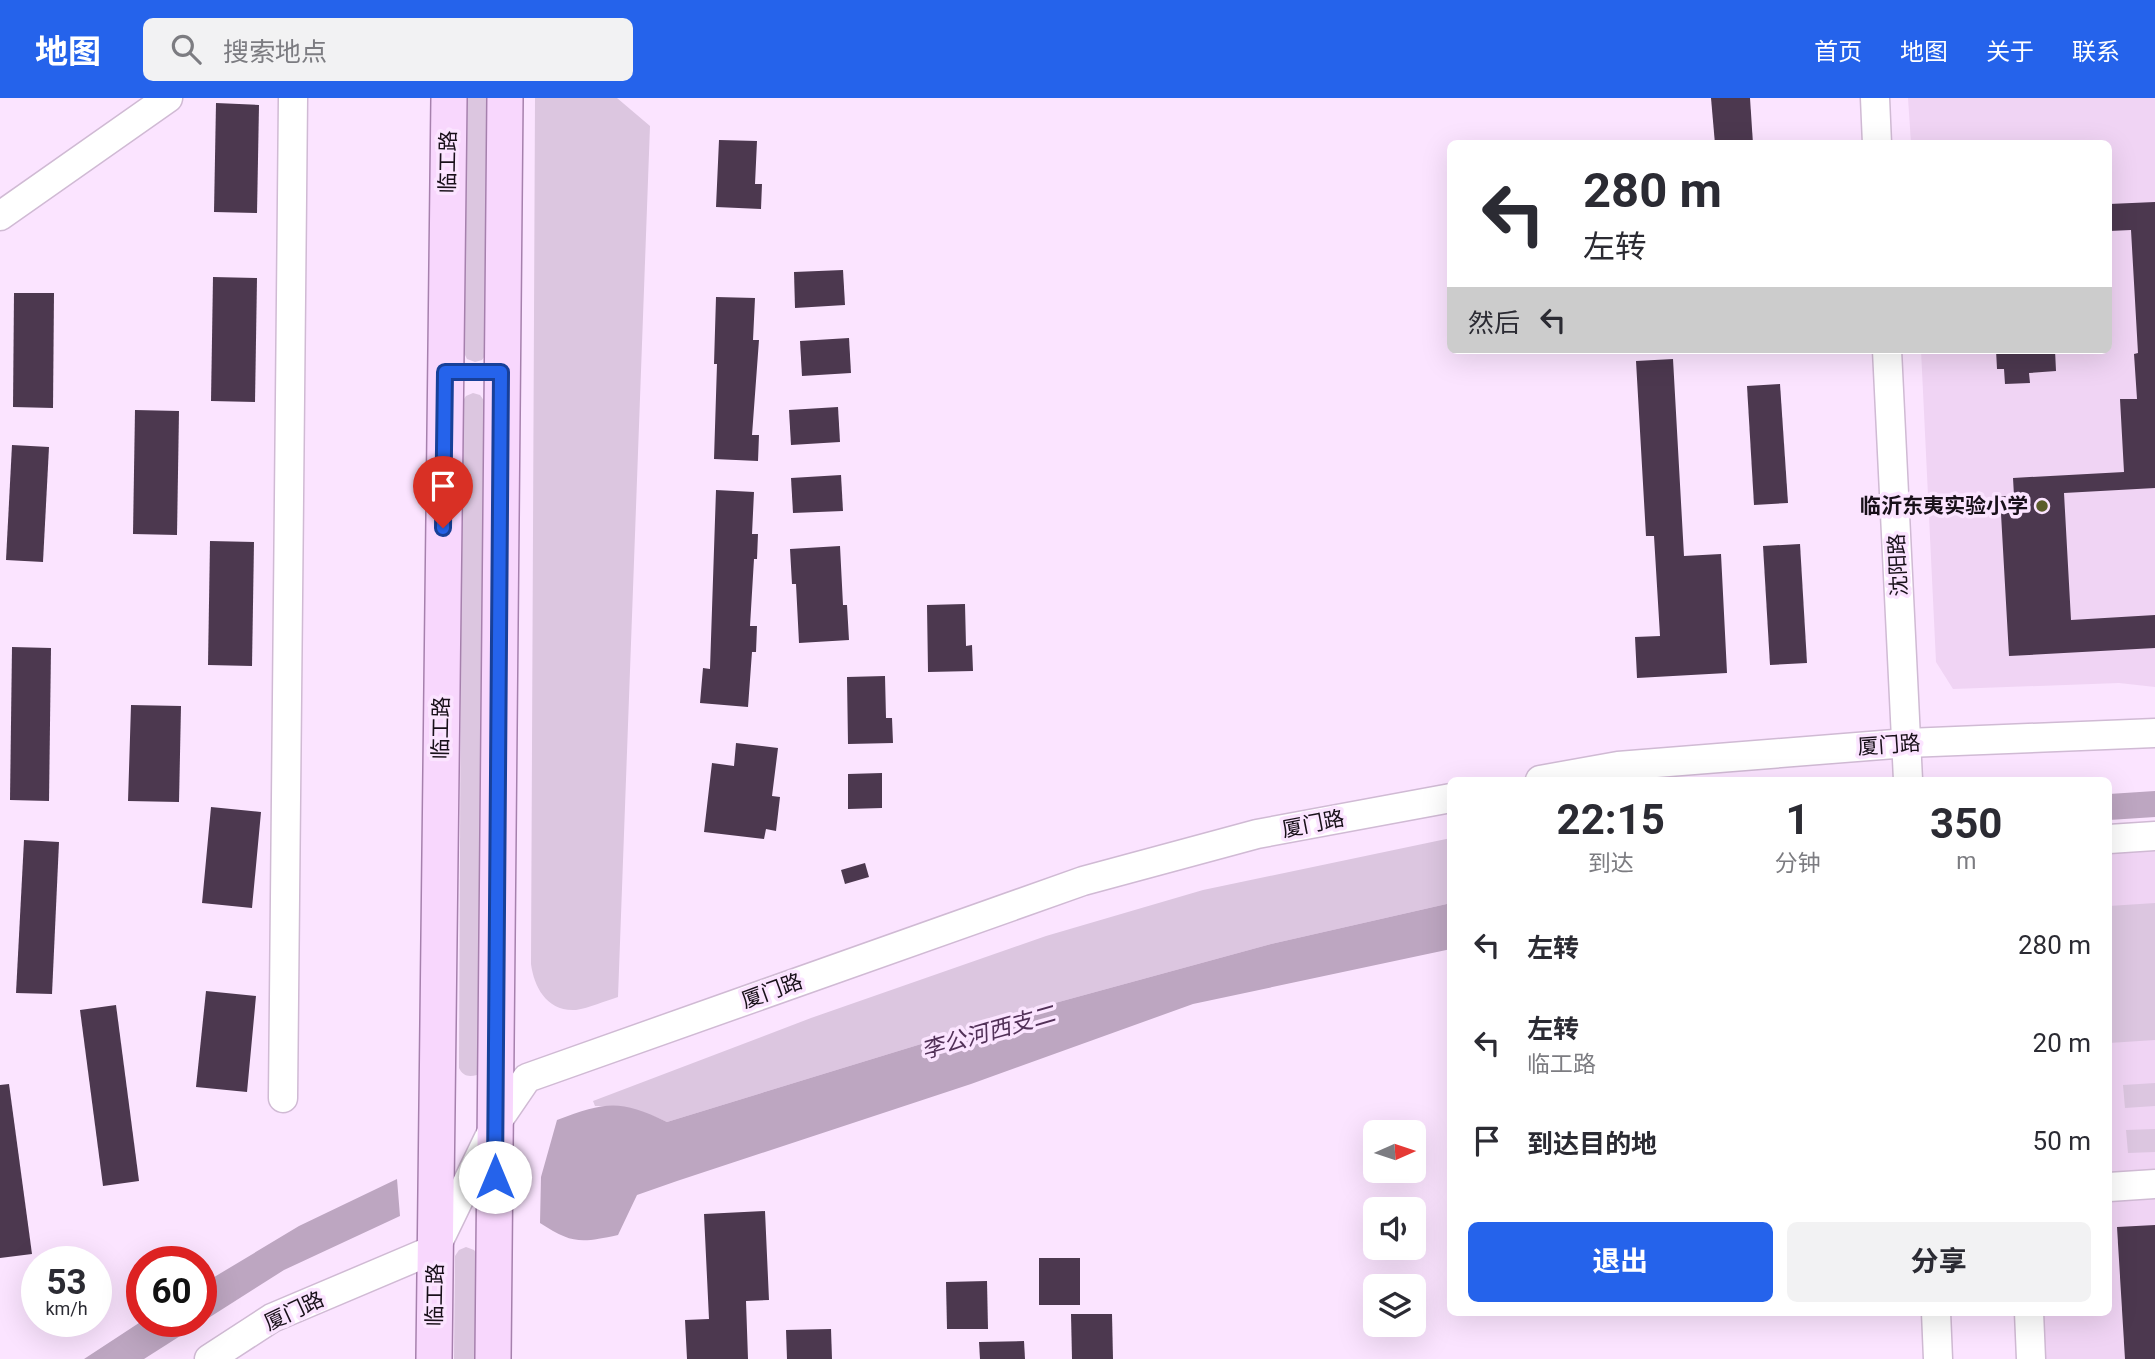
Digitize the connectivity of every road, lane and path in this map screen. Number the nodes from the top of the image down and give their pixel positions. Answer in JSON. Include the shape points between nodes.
{"nodes":[{"id":1,"x":168,"y":98,"type":"edge"},
{"id":2,"x":293,"y":98,"type":"edge"},
{"id":3,"x":449,"y":98,"type":"edge"},
{"id":4,"x":505,"y":98,"type":"edge"},
{"id":5,"x":1875,"y":98,"type":"edge"},
{"id":6,"x":1877,"y":140,"type":"edge"},
{"id":7,"x":0,"y":216,"type":"edge"},
{"id":8,"x":1887,"y":354,"type":"edge"},
{"id":9,"x":445,"y":372,"type":"junction"},
{"id":10,"x":501,"y":372,"type":"junction"},
{"id":11,"x":2155,"y":733,"type":"edge"},
{"id":12,"x":1907,"y":743,"type":"junction"},
{"id":13,"x":1557,"y":777,"type":"edge"},
{"id":14,"x":1908,"y":777,"type":"edge"},
{"id":15,"x":1447,"y":798,"type":"edge"},
{"id":16,"x":2155,"y":836,"type":"edge"},
{"id":17,"x":2112,"y":839,"type":"edge"},
{"id":18,"x":284,"y":1098,"type":"dead end"},
{"id":19,"x":495,"y":1125,"type":"junction"},
{"id":20,"x":2155,"y":1184,"type":"edge"},
{"id":21,"x":2112,"y":1187,"type":"edge"},
{"id":22,"x":435,"y":1250,"type":"junction"},
{"id":23,"x":1936,"y":1316,"type":"edge"},
{"id":24,"x":2029,"y":1316,"type":"edge"},
{"id":25,"x":209,"y":1359,"type":"edge"},
{"id":26,"x":434,"y":1359,"type":"edge"},
{"id":27,"x":494,"y":1359,"type":"edge"},
{"id":28,"x":1938,"y":1359,"type":"edge"},
{"id":29,"x":2031,"y":1359,"type":"edge"}],
"edges":[{"from":1,"to":7,"type":"street"},
{"from":2,"to":18,"type":"street"},
{"from":3,"to":9,"type":"main road","name":"临工路"},
{"from":4,"to":10,"type":"main road"},
{"from":5,"to":6,"type":"street"},
{"from":8,"to":12,"type":"street","name":"沈阳路"},
{"from":9,"to":10,"type":"main road"},
{"from":9,"to":22,"type":"main road","name":"临工路"},
{"from":10,"to":19,"type":"main road"},
{"from":11,"to":12,"type":"street","name":"厦门路"},
{"from":12,"to":13,"type":"street","name":"厦门路","via":[[1618,766]]},
{"from":12,"to":14,"type":"street","name":"沈阳路"},
{"from":15,"to":19,"type":"street","name":"厦门路","via":[[1257,834],[1083,881],[527,1078]]},
{"from":16,"to":17,"type":"street"},
{"from":19,"to":22,"type":"street","name":"厦门路"},
{"from":19,"to":27,"type":"main road"},
{"from":20,"to":21,"type":"street"},
{"from":22,"to":25,"type":"street","name":"厦门路","via":[[272,1318]]},
{"from":22,"to":26,"type":"main road","name":"临工路"},
{"from":23,"to":28,"type":"street"},
{"from":24,"to":29,"type":"street"}]}
